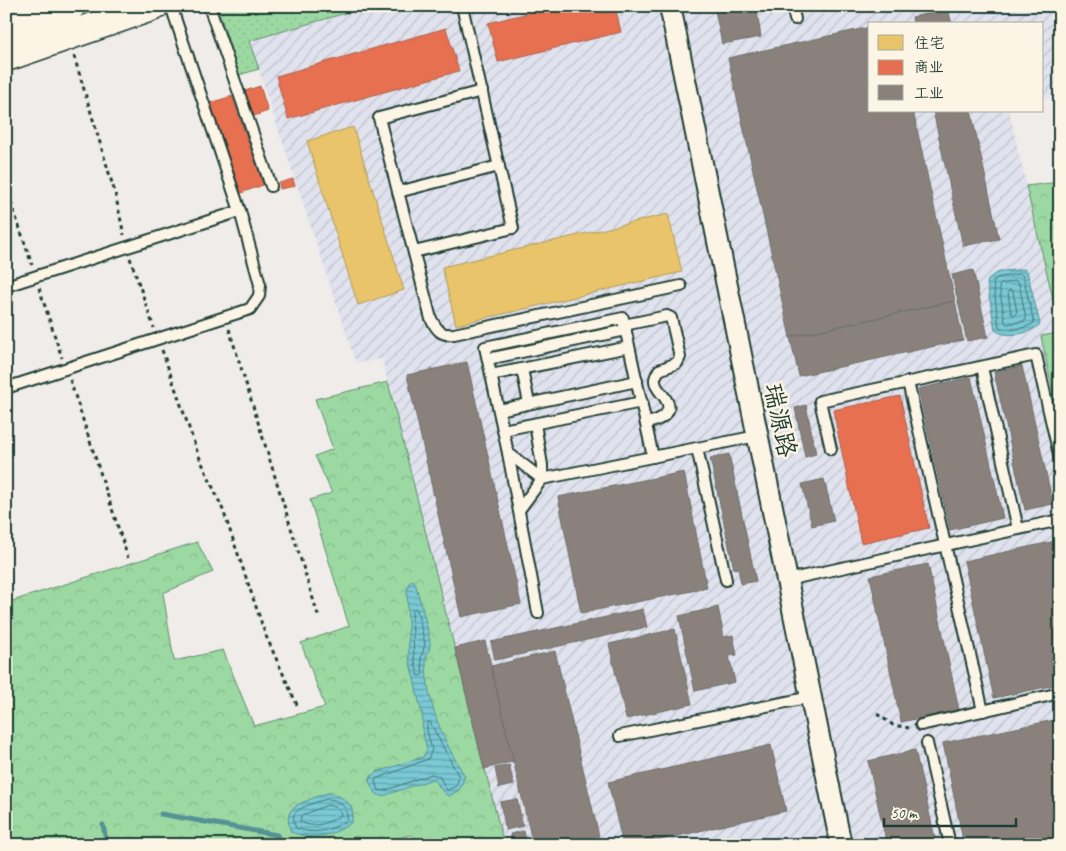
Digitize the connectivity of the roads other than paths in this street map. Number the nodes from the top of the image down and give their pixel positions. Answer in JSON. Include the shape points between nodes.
{"nodes":[{"id":1,"x":71,"y":6,"type":"edge"},
{"id":2,"x":154,"y":6,"type":"edge"},
{"id":3,"x":171,"y":6,"type":"edge"},
{"id":4,"x":209,"y":6,"type":"edge"},
{"id":5,"x":462,"y":6,"type":"edge"},
{"id":6,"x":670,"y":6,"type":"edge"},
{"id":7,"x":792,"y":6,"type":"edge"},
{"id":8,"x":795,"y":19,"type":"dead end"},
{"id":9,"x":6,"y":28,"type":"edge"},
{"id":10,"x":6,"y":57,"type":"edge"},
{"id":11,"x":482,"y":91,"type":"junction"},
{"id":12,"x":499,"y":166,"type":"junction"},
{"id":13,"x":270,"y":186,"type":"dead end"},
{"id":14,"x":398,"y":192,"type":"junction"},
{"id":15,"x":240,"y":211,"type":"junction"},
{"id":16,"x":414,"y":252,"type":"junction"},
{"id":17,"x":6,"y":286,"type":"edge"},
{"id":18,"x":681,"y":286,"type":"dead end"},
{"id":19,"x":625,"y":327,"type":"junction"},
{"id":20,"x":629,"y":346,"type":"junction"},
{"id":21,"x":488,"y":359,"type":"junction"},
{"id":22,"x":982,"y":367,"type":"junction"},
{"id":23,"x":522,"y":369,"type":"junction"},
{"id":24,"x":491,"y":375,"type":"junction"},
{"id":25,"x":637,"y":381,"type":"junction"},
{"id":26,"x":908,"y":382,"type":"junction"},
{"id":27,"x":6,"y":388,"type":"edge"},
{"id":28,"x":642,"y":402,"type":"junction"},
{"id":29,"x":530,"y":403,"type":"junction"},
{"id":30,"x":499,"y":410,"type":"junction"},
{"id":31,"x":646,"y":423,"type":"junction"},
{"id":32,"x":534,"y":424,"type":"junction"},
{"id":33,"x":503,"y":430,"type":"junction"},
{"id":34,"x":758,"y":436,"type":"junction"},
{"id":35,"x":697,"y":448,"type":"junction"},
{"id":36,"x":831,"y":448,"type":"dead end"},
{"id":37,"x":508,"y":453,"type":"junction"},
{"id":38,"x":654,"y":457,"type":"junction"},
{"id":39,"x":1060,"y":459,"type":"edge"},
{"id":40,"x":542,"y":480,"type":"junction"},
{"id":41,"x":519,"y":510,"type":"junction"},
{"id":42,"x":1060,"y":520,"type":"edge"},
{"id":43,"x":1018,"y":530,"type":"junction"},
{"id":44,"x":945,"y":546,"type":"junction"},
{"id":45,"x":726,"y":580,"type":"dead end"},
{"id":46,"x":787,"y":580,"type":"junction"},
{"id":47,"x":538,"y":613,"type":"dead end"},
{"id":48,"x":1060,"y":693,"type":"edge"},
{"id":49,"x":811,"y":697,"type":"junction"},
{"id":50,"x":983,"y":711,"type":"junction"},
{"id":51,"x":922,"y":725,"type":"road end"},
{"id":52,"x":620,"y":736,"type":"dead end"},
{"id":53,"x":928,"y":743,"type":"dead end"},
{"id":54,"x":841,"y":845,"type":"edge"},
{"id":55,"x":950,"y":845,"type":"edge"}],
"edges":[{"from":1,"to":9,"type":"main road"},
{"from":2,"to":10,"type":"main road"},
{"from":3,"to":15,"type":"lane"},
{"from":4,"to":13,"type":"lane"},
{"from":5,"to":11,"type":"lane"},
{"from":6,"to":34,"type":"street","name":"瑞源路"},
{"from":7,"to":8,"type":"lane"},
{"from":11,"to":12,"type":"lane"},
{"from":11,"to":14,"type":"lane","via":[[379,118]]},
{"from":12,"to":14,"type":"lane"},
{"from":12,"to":16,"type":"lane","via":[[513,228]]},
{"from":14,"to":16,"type":"lane"},
{"from":15,"to":17,"type":"lane"},
{"from":15,"to":27,"type":"lane","via":[[260,284],[259,296],[250,309]]},
{"from":16,"to":18,"type":"lane","via":[[431,319],[446,335]]},
{"from":19,"to":20,"type":"lane"},
{"from":19,"to":21,"type":"lane","via":[[612,333]]},
{"from":19,"to":21,"type":"lane","via":[[623,318],[485,347]]},
{"from":19,"to":31,"type":"lane","via":[[667,316],[671,318],[680,357],[677,362],[658,370],[654,381],[669,406],[668,412],[660,419]]},
{"from":20,"to":23,"type":"lane"},
{"from":20,"to":25,"type":"lane"},
{"from":21,"to":24,"type":"lane"},
{"from":22,"to":26,"type":"lane"},
{"from":22,"to":39,"type":"lane","via":[[1036,355]]},
{"from":22,"to":43,"type":"lane"},
{"from":23,"to":24,"type":"lane"},
{"from":23,"to":29,"type":"lane"},
{"from":24,"to":30,"type":"lane"},
{"from":25,"to":28,"type":"lane"},
{"from":25,"to":29,"type":"lane"},
{"from":26,"to":36,"type":"lane","via":[[820,401]]},
{"from":26,"to":44,"type":"lane"},
{"from":28,"to":31,"type":"lane"},
{"from":28,"to":32,"type":"lane"},
{"from":29,"to":30,"type":"lane"},
{"from":30,"to":33,"type":"lane"},
{"from":31,"to":38,"type":"lane"},
{"from":32,"to":33,"type":"lane"},
{"from":32,"to":40,"type":"lane"},
{"from":33,"to":37,"type":"lane"},
{"from":34,"to":35,"type":"lane"},
{"from":34,"to":46,"type":"street","name":"瑞源路"},
{"from":35,"to":38,"type":"lane"},
{"from":35,"to":45,"type":"lane"},
{"from":37,"to":40,"type":"lane"},
{"from":37,"to":41,"type":"lane"},
{"from":38,"to":40,"type":"lane"},
{"from":40,"to":41,"type":"lane"},
{"from":41,"to":47,"type":"lane"},
{"from":42,"to":43,"type":"lane"},
{"from":43,"to":44,"type":"lane"},
{"from":44,"to":46,"type":"lane"},
{"from":44,"to":50,"type":"lane"},
{"from":46,"to":49,"type":"street","name":"瑞源路"},
{"from":48,"to":50,"type":"lane"},
{"from":49,"to":52,"type":"lane"},
{"from":49,"to":54,"type":"street","name":"瑞源路"},
{"from":50,"to":51,"type":"lane"},
{"from":53,"to":55,"type":"lane"}]}
